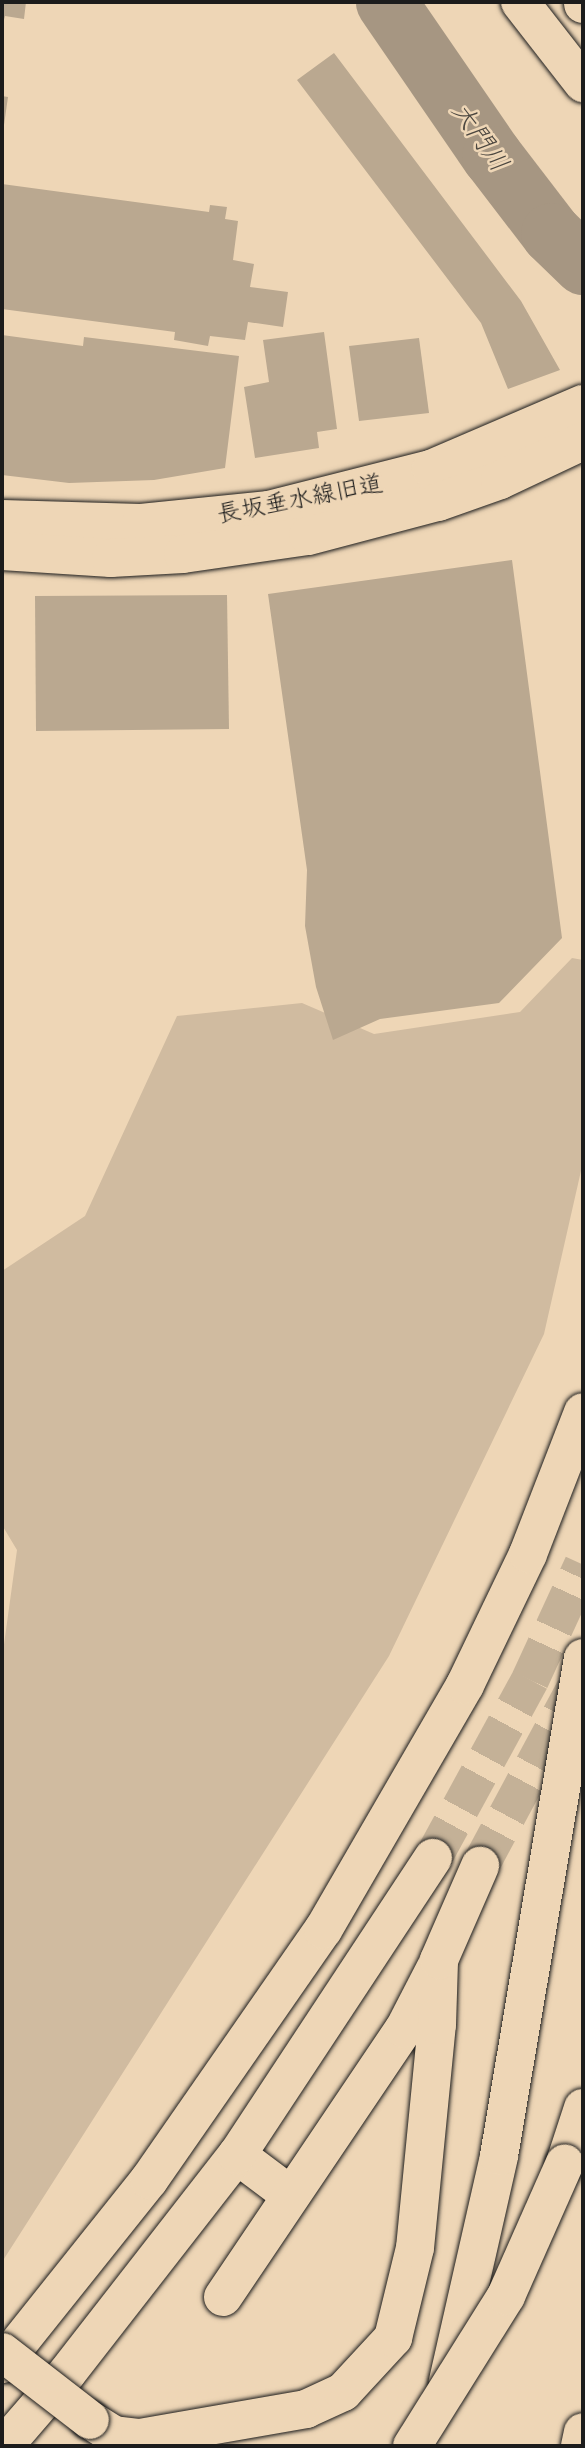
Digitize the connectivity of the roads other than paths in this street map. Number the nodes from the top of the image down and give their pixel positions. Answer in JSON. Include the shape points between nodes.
{"nodes":[{"id":1,"x":520,"y":2,"type":"edge"},
{"id":2,"x":583,"y":83,"type":"edge"},
{"id":3,"x":583,"y":404,"type":"edge"},
{"id":4,"x":583,"y":440,"type":"edge"},
{"id":5,"x":2,"y":519,"type":"edge"},
{"id":6,"x":2,"y":551,"type":"edge"},
{"id":7,"x":583,"y":1412,"type":"edge"},
{"id":8,"x":583,"y":1657,"type":"edge"},
{"id":9,"x":433,"y":1858,"type":"tunnel mouth"},
{"id":10,"x":480,"y":1866,"type":"tunnel mouth"},
{"id":11,"x":439,"y":1961,"type":"junction"},
{"id":12,"x":583,"y":2108,"type":"edge"},
{"id":13,"x":237,"y":2155,"type":"junction"},
{"id":14,"x":289,"y":2193,"type":"junction"},
{"id":15,"x":223,"y":2297,"type":"dead end"},
{"id":16,"x":2,"y":2352,"type":"edge"},
{"id":17,"x":2,"y":2364,"type":"edge"},
{"id":18,"x":583,"y":2432,"type":"edge"},
{"id":19,"x":4,"y":2446,"type":"edge"},
{"id":20,"x":412,"y":2446,"type":"edge"},
{"id":21,"x":430,"y":2446,"type":"edge"},
{"id":22,"x":580,"y":2446,"type":"edge"}],
"edges":[{"from":1,"to":2,"type":"main road"},
{"from":3,"to":5,"type":"main road","name":"長坂垂水線旧道","via":[[431,469],[269,510],[141,523]]},
{"from":4,"to":6,"type":"main road","name":"長坂垂水線旧道","via":[[500,480],[438,502],[308,537],[183,554],[111,558]]},
{"from":7,"to":17,"type":"main road","via":[[528,1554],[465,1685],[323,1930],[149,2180]]},
{"from":8,"to":21,"type":"main road","bridge":true,"via":[[499,2157],[464,2323]]},
{"from":9,"to":13,"type":"main road"},
{"from":10,"to":11,"type":"main road"},
{"from":11,"to":14,"type":"main road","via":[[404,2029]]},
{"from":11,"to":16,"type":"main road","bridge":true,"via":[[415,2248],[393,2338],[344,2392],[306,2410],[140,2438],[114,2435]]},
{"from":12,"to":20,"type":"main road","bridge":true,"via":[[565,2163],[506,2295],[466,2366]]},
{"from":13,"to":14,"type":"main road"},
{"from":13,"to":19,"type":"main road","via":[[75,2363]]},
{"from":14,"to":15,"type":"main road"},
{"from":18,"to":22,"type":"main road"}]}
